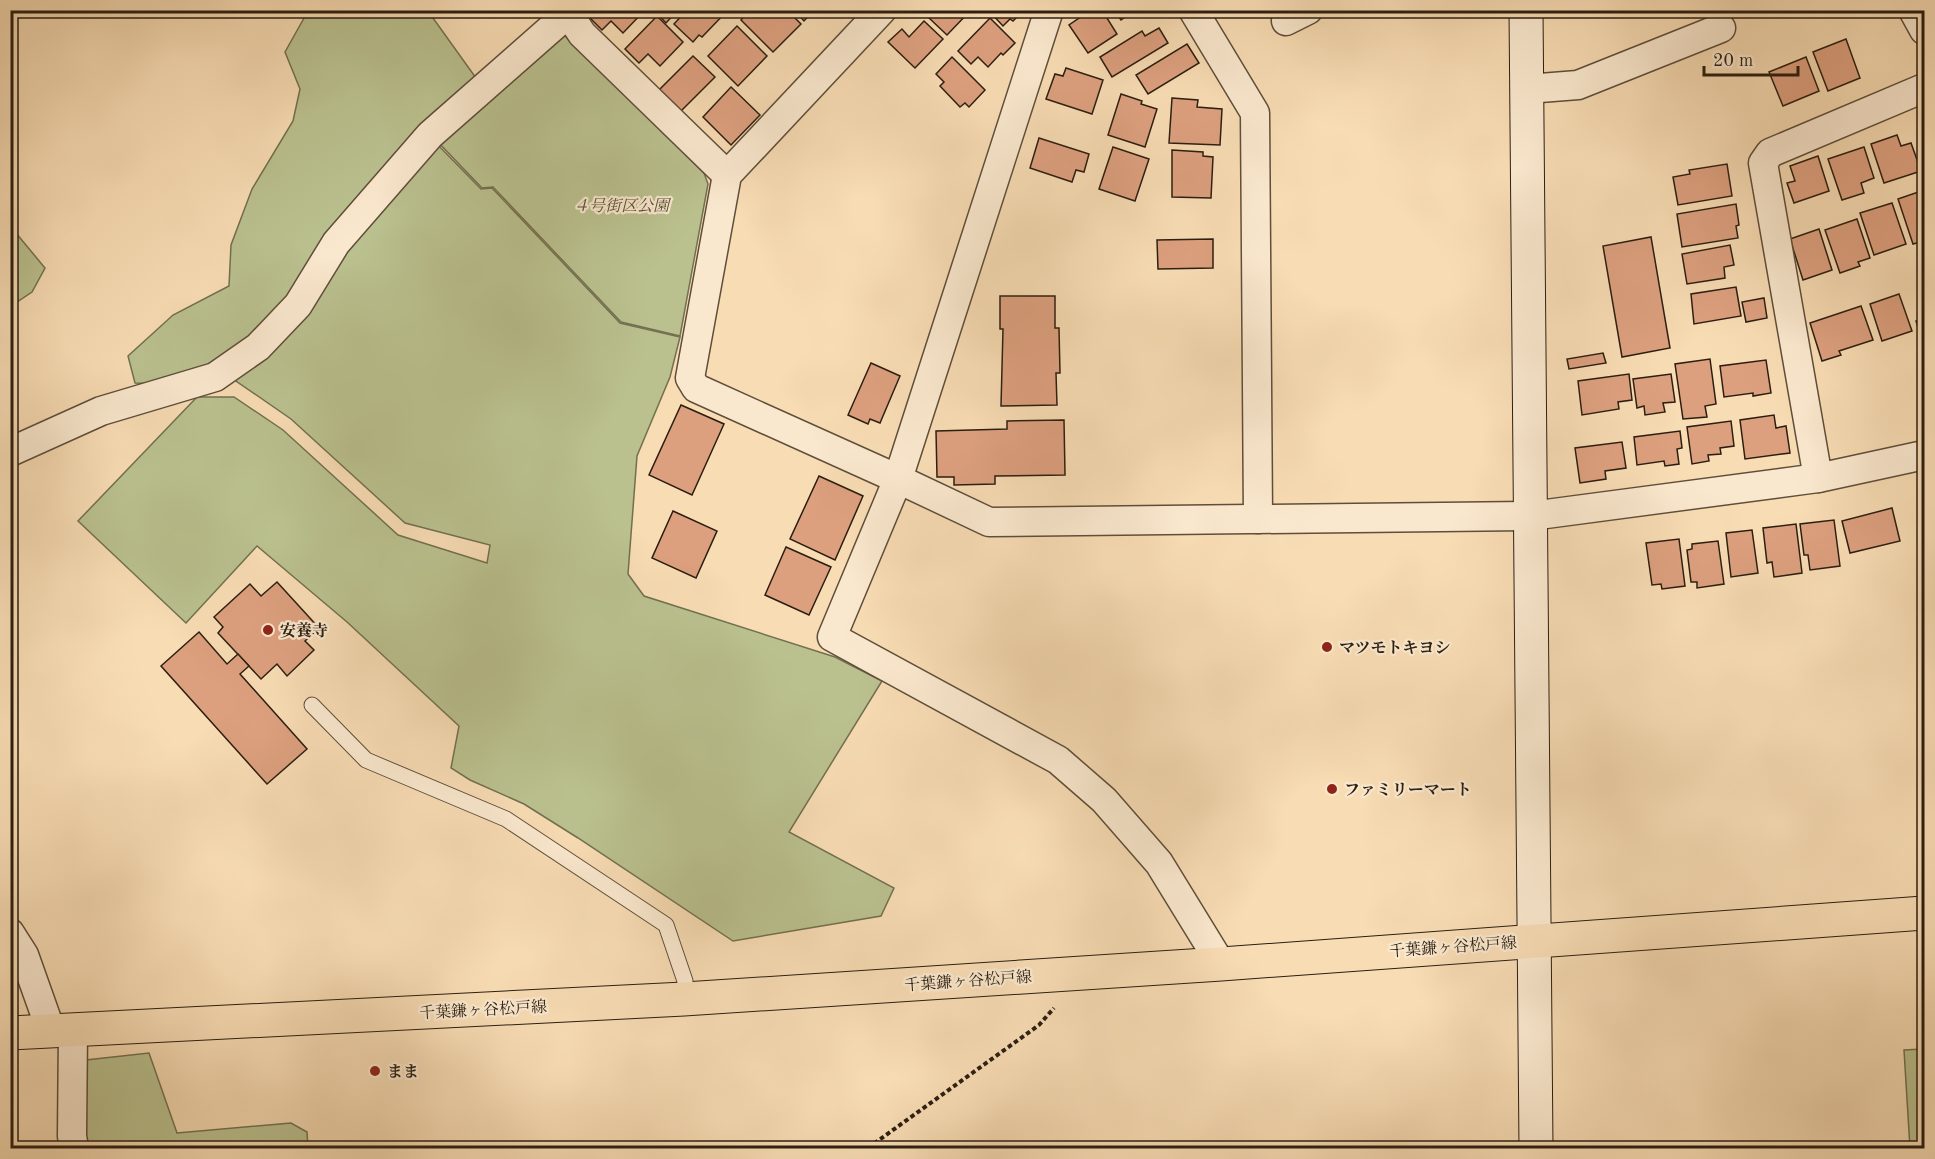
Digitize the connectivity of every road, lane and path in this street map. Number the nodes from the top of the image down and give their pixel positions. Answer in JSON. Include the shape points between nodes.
{"nodes":[{"id":1,"x":882,"y":10,"type":"edge"},
{"id":2,"x":1049,"y":10,"type":"edge"},
{"id":3,"x":1193,"y":10,"type":"edge"},
{"id":4,"x":1526,"y":10,"type":"edge"},
{"id":5,"x":1913,"y":10,"type":"edge"},
{"id":6,"x":572,"y":11,"type":"edge"},
{"id":7,"x":1721,"y":28,"type":"dead end"},
{"id":8,"x":1924,"y":30,"type":"edge"},
{"id":9,"x":1924,"y":88,"type":"edge"},
{"id":10,"x":1527,"y":89,"type":"junction"},
{"id":11,"x":727,"y":175,"type":"junction"},
{"id":12,"x":10,"y":453,"type":"edge"},
{"id":13,"x":1924,"y":455,"type":"edge"},
{"id":14,"x":898,"y":478,"type":"junction"},
{"id":15,"x":1818,"y":478,"type":"junction"},
{"id":16,"x":1531,"y":516,"type":"junction"},
{"id":17,"x":1258,"y":519,"type":"junction"},
{"id":18,"x":312,"y":705,"type":"dead end"},
{"id":19,"x":1924,"y":913,"type":"edge"},
{"id":20,"x":10,"y":933,"type":"edge"},
{"id":21,"x":1535,"y":940,"type":"junction"},
{"id":22,"x":1221,"y":964,"type":"junction"},
{"id":23,"x":1079,"y":973,"type":"junction"},
{"id":24,"x":684,"y":999,"type":"junction"},
{"id":25,"x":62,"y":1031,"type":"junction"},
{"id":26,"x":10,"y":1033,"type":"edge"},
{"id":27,"x":74,"y":1149,"type":"edge"},
{"id":28,"x":868,"y":1149,"type":"edge"},
{"id":29,"x":1536,"y":1149,"type":"edge"}],
"edges":[{"from":1,"to":11,"type":"street"},
{"from":2,"to":14,"type":"street"},
{"from":3,"to":17,"type":"street","via":[[1256,113]]},
{"from":4,"to":10,"type":"street"},
{"from":5,"to":8,"type":"street"},
{"from":6,"to":11,"type":"street","via":[[582,34]]},
{"from":6,"to":12,"type":"street","via":[[430,135],[336,243],[298,305],[258,347],[215,377],[101,411]]},
{"from":7,"to":10,"type":"street","via":[[1578,86]]},
{"from":9,"to":15,"type":"street","via":[[1770,153],[1763,163]]},
{"from":10,"to":16,"type":"street"},
{"from":11,"to":14,"type":"street","via":[[690,378],[696,388]]},
{"from":13,"to":15,"type":"street"},
{"from":14,"to":17,"type":"street","via":[[989,522]]},
{"from":14,"to":22,"type":"street","via":[[832,638],[1058,760],[1104,800],[1159,863]]},
{"from":15,"to":16,"type":"street"},
{"from":16,"to":17,"type":"street"},
{"from":16,"to":21,"type":"street"},
{"from":18,"to":24,"type":"lane","via":[[366,760],[506,819],[666,925],[685,981]]},
{"from":19,"to":21,"type":"main road","name":"千葉鎌ヶ谷松戸線"},
{"from":20,"to":25,"type":"street"},
{"from":21,"to":22,"type":"main road","name":"千葉鎌ヶ谷松戸線"},
{"from":21,"to":29,"type":"street"},
{"from":22,"to":23,"type":"main road","name":"千葉鎌ヶ谷松戸線"},
{"from":23,"to":24,"type":"main road","name":"千葉鎌ヶ谷松戸線"},
{"from":23,"to":28,"type":"path","via":[[1039,1025]]},
{"from":24,"to":25,"type":"main road","name":"千葉鎌ヶ谷松戸線"},
{"from":25,"to":26,"type":"main road","name":"千葉鎌ヶ谷松戸線"},
{"from":25,"to":27,"type":"street"}]}
